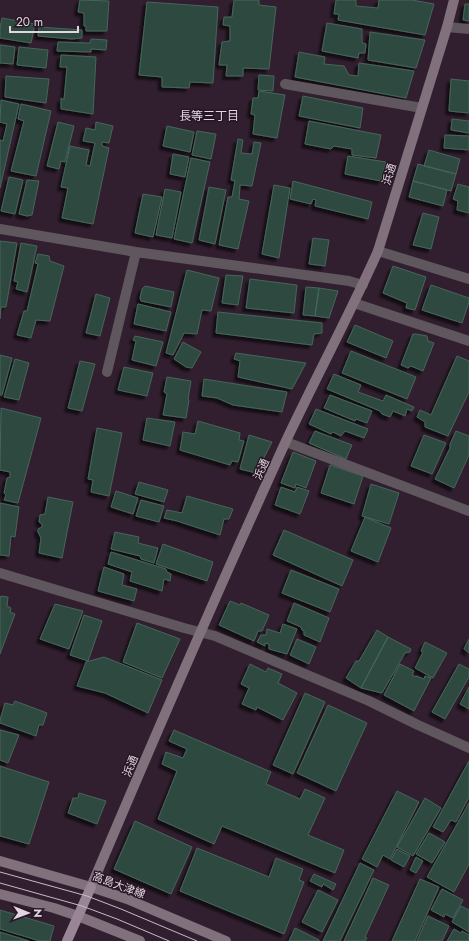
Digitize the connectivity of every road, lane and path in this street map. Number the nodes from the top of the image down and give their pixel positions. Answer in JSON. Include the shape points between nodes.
{"nodes":[{"id":1,"x":454,"y":0,"type":"edge"},
{"id":2,"x":447,"y":27,"type":"junction"},
{"id":3,"x":469,"y":29,"type":"edge"},
{"id":4,"x":285,"y":84,"type":"dead end"},
{"id":5,"x":422,"y":108,"type":"junction"},
{"id":6,"x":0,"y":229,"type":"edge"},
{"id":7,"x":378,"y":251,"type":"junction"},
{"id":8,"x":136,"y":252,"type":"junction"},
{"id":9,"x":469,"y":279,"type":"edge"},
{"id":10,"x":363,"y":285,"type":"junction"},
{"id":11,"x":354,"y":303,"type":"junction"},
{"id":12,"x":469,"y":341,"type":"edge"},
{"id":13,"x":108,"y":372,"type":"dead end"},
{"id":14,"x":286,"y":442,"type":"junction"},
{"id":15,"x":469,"y":511,"type":"edge"},
{"id":16,"x":0,"y":573,"type":"edge"},
{"id":17,"x":200,"y":632,"type":"junction"},
{"id":18,"x":469,"y":748,"type":"edge"},
{"id":19,"x":0,"y":861,"type":"edge"},
{"id":20,"x":91,"y":886,"type":"junction"},
{"id":21,"x":0,"y":894,"type":"edge"},
{"id":22,"x":78,"y":916,"type":"junction"},
{"id":23,"x":67,"y":941,"type":"edge"},
{"id":24,"x":140,"y":941,"type":"edge"},
{"id":25,"x":226,"y":941,"type":"edge"}],
"edges":[{"from":1,"to":2,"type":"street","name":"浜通"},
{"from":2,"to":3,"type":"street"},
{"from":2,"to":5,"type":"street","name":"浜通"},
{"from":4,"to":5,"type":"street"},
{"from":5,"to":7,"type":"street","name":"浜通"},
{"from":6,"to":8,"type":"street"},
{"from":7,"to":9,"type":"street"},
{"from":7,"to":10,"type":"street","name":"浜通"},
{"from":8,"to":10,"type":"street","via":[[350,281]]},
{"from":8,"to":13,"type":"street"},
{"from":10,"to":11,"type":"street","name":"浜通"},
{"from":11,"to":12,"type":"street"},
{"from":11,"to":14,"type":"street","name":"浜通"},
{"from":14,"to":15,"type":"street"},
{"from":14,"to":17,"type":"street","name":"浜通"},
{"from":16,"to":17,"type":"street"},
{"from":17,"to":18,"type":"street","via":[[369,701]]},
{"from":17,"to":20,"type":"street","name":"浜通"},
{"from":19,"to":20,"type":"street","name":"高島大津線"},
{"from":20,"to":22,"type":"main road","name":"浜通"},
{"from":20,"to":25,"type":"street","name":"高島大津線"},
{"from":21,"to":22,"type":"street"},
{"from":22,"to":23,"type":"main road","name":"浜通"},
{"from":22,"to":24,"type":"street"}]}
